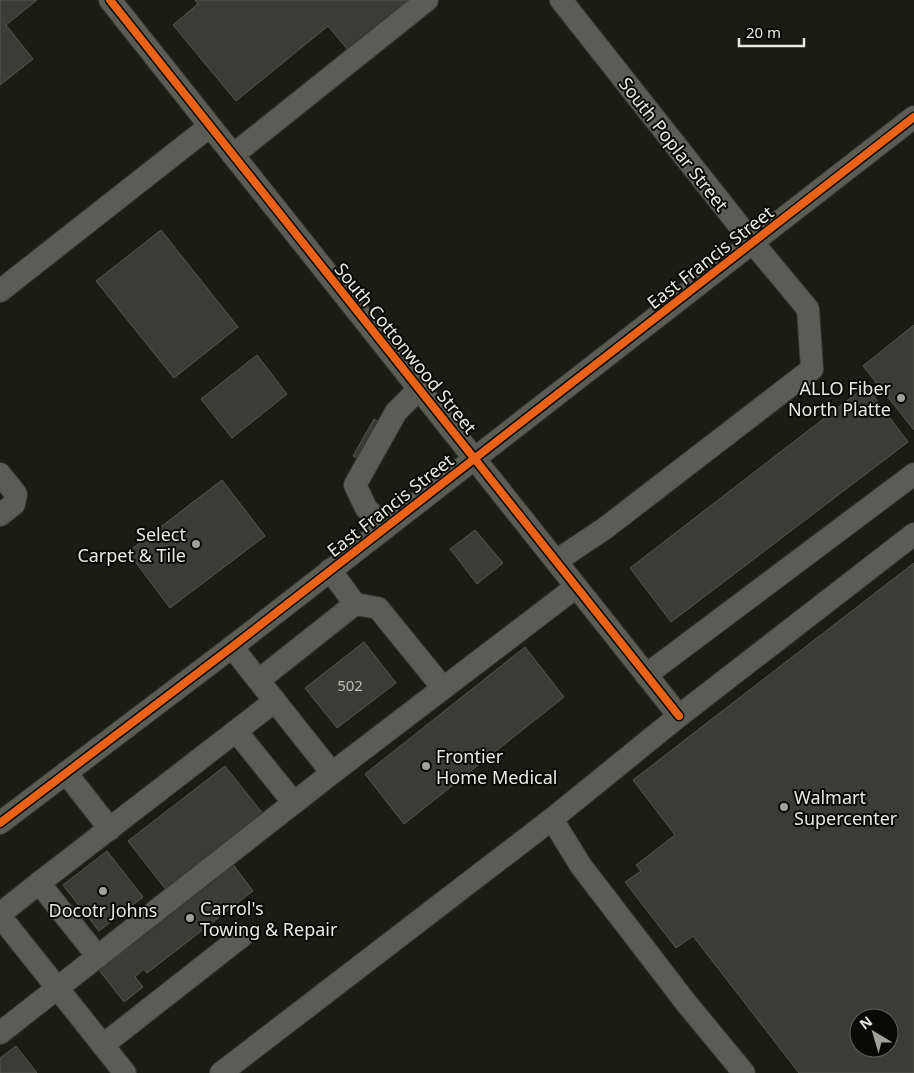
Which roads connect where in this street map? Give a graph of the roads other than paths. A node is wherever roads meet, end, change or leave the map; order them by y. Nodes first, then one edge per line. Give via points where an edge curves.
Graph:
1 (110, 0) edge
2 (427, 0) edge
3 (561, 0) edge
4 (914, 117) edge
5 (210, 126) junction
6 (233, 155) junction
7 (753, 243) junction
8 (0, 291) edge
9 (419, 389) junction
10 (475, 458) junction
11 (0, 474) edge
12 (914, 474) edge
13 (7, 510) edge
14 (385, 528) junction
15 (914, 534) edge
16 (556, 561) junction
17 (330, 570) junction
18 (576, 587) junction
19 (354, 604) junction
20 (232, 646) junction
21 (646, 675) junction
22 (259, 680) junction
23 (443, 688) junction
24 (275, 701) junction
25 (679, 716) junction
26 (236, 731) junction
27 (332, 772) junction
28 (66, 773) junction
29 (294, 803) junction
30 (552, 820) junction
31 (0, 823) edge
32 (110, 829) junction
33 (39, 883) junction
34 (0, 915) edge
35 (242, 936) dead end
36 (98, 956) junction
37 (57, 988) junction
38 (0, 1033) edge
39 (103, 1045) junction
40 (120, 1071) edge
41 (221, 1073) edge
42 (744, 1073) edge

1 - 5 street, South Cottonwood Street
2 - 6 street
3 - 7 street, South Poplar Street
4 - 7 street, East Francis Street
5 - 6 street, South Cottonwood Street
5 - 8 street
6 - 9 street, South Cottonwood Street
7 - 10 street, East Francis Street
7 - 16 street, South Poplar Street via 808,309 812,369 604,529
9 - 10 street, South Cottonwood Street
9 - 14 street via 396,412 355,484 366,508
10 - 14 street, East Francis Street
10 - 16 street, South Cottonwood Street
11 - 13 street via 16,494
12 - 21 street
14 - 17 street, East Francis Street
15 - 25 street
16 - 18 street, South Cottonwood Street
17 - 19 street
17 - 20 street, East Francis Street
18 - 21 street, South Cottonwood Street
18 - 23 street
19 - 22 street
19 - 23 street via 378,608
20 - 22 street
20 - 28 street, East Francis Street
21 - 25 street, South Cottonwood Street
22 - 24 street
23 - 27 street
24 - 26 street
24 - 27 street
25 - 30 street
26 - 29 street
26 - 32 street
27 - 29 street
28 - 31 street, East Francis Street
28 - 32 street
29 - 36 street
30 - 41 street
30 - 42 street via 581,866
32 - 33 street
33 - 34 street
33 - 36 street
34 - 37 street
35 - 39 street
36 - 37 street
37 - 38 street
37 - 39 street
39 - 40 street

